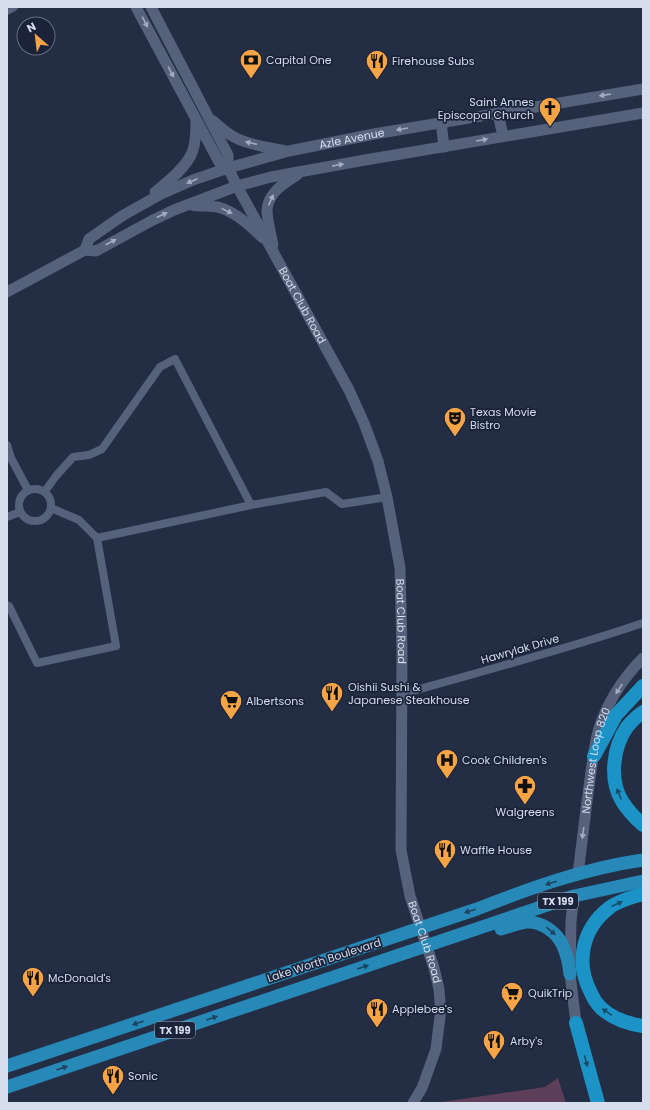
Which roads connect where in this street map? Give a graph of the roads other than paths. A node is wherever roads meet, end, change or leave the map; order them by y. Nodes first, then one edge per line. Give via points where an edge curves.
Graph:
1 (14, 7) edge
2 (136, 7) edge
3 (150, 7) edge
4 (7, 11) edge
5 (643, 89) edge
6 (498, 113) junction
7 (643, 113) edge
8 (207, 115) junction
9 (196, 120) junction
10 (441, 122) junction
11 (503, 136) junction
12 (444, 146) junction
13 (289, 151) junction
14 (228, 168) junction
15 (306, 171) junction
16 (237, 186) junction
17 (190, 204) junction
18 (122, 216) junction
19 (85, 250) junction
20 (273, 251) junction
21 (7, 292) edge
22 (7, 445) edge
23 (8, 457) edge
24 (28, 490) junction
25 (44, 492) junction
26 (387, 497) junction
27 (251, 506) junction
28 (51, 508) junction
29 (20, 512) junction
30 (7, 517) edge
31 (98, 538) junction
32 (7, 605) edge
33 (643, 623) edge
34 (643, 658) edge
35 (643, 686) edge
36 (402, 694) junction
37 (643, 712) edge
38 (594, 756) junction
39 (643, 825) edge
40 (643, 860) edge
41 (578, 874) junction
42 (643, 881) edge
43 (643, 894) edge
44 (574, 896) junction
45 (488, 925) junction
46 (421, 928) junction
47 (427, 945) junction
48 (570, 974) junction
49 (576, 1023) joint
50 (643, 1026) edge
51 (43, 1054) junction
52 (13, 1064) edge
53 (25, 1081) junction
54 (7, 1087) edge
55 (413, 1103) edge
56 (598, 1103) edge

1 - 4 street
2 -> 9 main road, Boat Club Road
3 - 8 main road, Boat Club Road
5 -> 6 main road, Azle Avenue
6 - 10 main road, Azle Avenue
6 - 11 main road
7 - 11 main road, Azle Avenue
13 -> 8 main road via 235,138
8 - 14 main road, Boat Club Road via 228,155
9 - 14 main road, Boat Club Road via 219,162
9 - 18 main road via 193,149 185,164 166,184
10 - 12 main road
10 -> 13 main road, Azle Avenue
12 -> 11 main road, Azle Avenue
15 -> 12 main road, Azle Avenue
13 - 14 main road, Azle Avenue
14 - 16 main road, Boat Club Road
14 -> 18 main road, Azle Avenue via 186,183
15 - 16 main road, Azle Avenue
20 -> 15 main road, Azle Avenue via 268,210 270,199 278,188
16 - 17 main road, Azle Avenue
16 - 20 main road, Boat Club Road
19 -> 17 main road, Azle Avenue via 96,250
17 -> 20 main road, Azle Avenue via 211,206 230,212 263,237
18 - 19 main road, Azle Avenue via 89,239
19 - 21 main road, Azle Avenue
20 - 26 main road, Boat Club Road via 353,397 374,448
22 - 23 street
23 - 24 street
24 - 25 street via 34,488
24 - 29 street via 19,501
25 - 27 street via 72,457 89,455 102,449 160,367 175,359
25 - 28 street via 51,500
26 - 27 street via 342,504 326,492
26 - 36 main road, Boat Club Road via 400,568
27 - 31 street
28 - 29 street via 47,516 37,521 27,519
28 - 31 street via 79,520
29 - 30 street
31 - 32 street via 116,646 37,664
33 - 36 street, Hawrylak Drive
34 -> 38 main road, Northwest Loop 820 via 609,704 598,731
35 - 38 highway via 616,715
36 - 46 main road, Boat Club Road via 401,850 410,896
39 -> 37 highway via 622,800 614,775 618,744 627,727
38 -> 41 main road, Northwest Loop 820
40 - 41 highway, Lake Worth Boulevard / TX 199
41 -> 46 highway, Lake Worth Boulevard / TX 199
42 - 44 highway, Lake Worth Boulevard / TX 199
50 -> 43 highway via 618,1019 602,1008 587,985 583,974 582,957 584,941 600,915 610,907
44 - 45 highway, Lake Worth Boulevard / TX 199
44 - 48 main road
45 - 47 highway, Lake Worth Boulevard / TX 199
45 -> 48 highway via 501,929 525,922 537,923 548,928 563,944
46 - 47 main road, Boat Club Road
46 -> 51 highway, Lake Worth Boulevard / TX 199
53 -> 47 highway, Lake Worth Boulevard / TX 199
47 - 55 main road, Boat Club Road via 439,988 440,1017 436,1049 422,1088
48 - 49 main road
49 -> 56 highway
51 - 52 highway, Lake Worth Boulevard / TX 199
51 - 53 highway via 29,1068
52 - 54 highway via 20,1068
53 - 54 highway, Lake Worth Boulevard / TX 199

